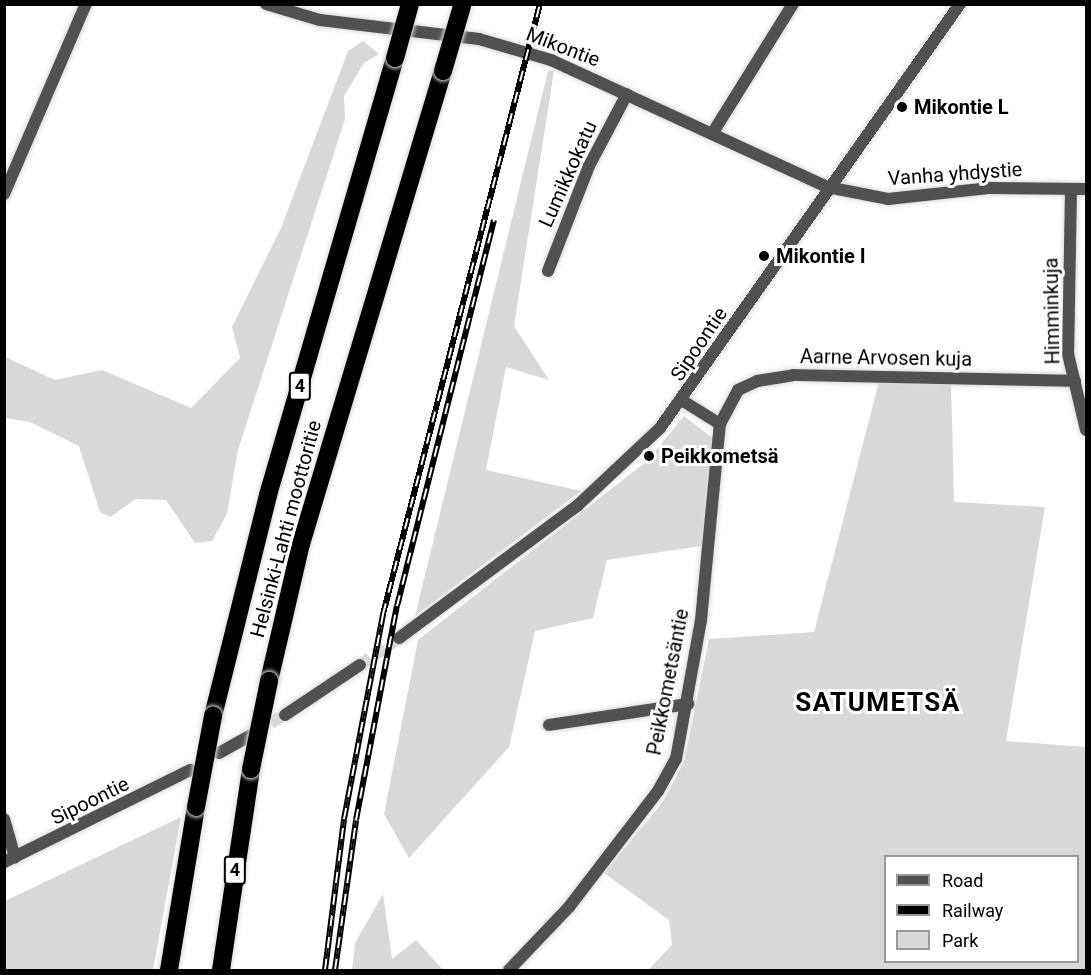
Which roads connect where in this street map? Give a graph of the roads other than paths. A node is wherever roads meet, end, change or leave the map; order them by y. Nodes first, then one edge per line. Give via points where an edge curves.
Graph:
1 (86, 4) edge
2 (266, 4) edge
3 (410, 4) edge
4 (793, 4) edge
5 (960, 4) edge
6 (462, 5) edge
7 (627, 94) junction
8 (712, 134) junction
9 (827, 187) junction
10 (1071, 189) junction
11 (1086, 189) edge
12 (4, 194) edge
13 (548, 271) dead end
14 (1075, 381) junction
15 (683, 401) junction
16 (720, 424) junction
17 (1086, 430) edge
18 (399, 638) tunnel mouth
19 (360, 665) tunnel mouth
20 (688, 704) junction
21 (285, 715) tunnel mouth
22 (549, 724) dead end
23 (251, 735) tunnel mouth
24 (219, 753) dead end
25 (190, 770) dead end
26 (4, 819) edge
27 (10, 859) edge
28 (169, 970) edge
29 (221, 970) edge
30 (509, 970) edge

1 - 12 street
2 - 7 street, Mikontie via 320,20 490,42 551,60
3 - 28 highway, Helsinki-Lahti moottoritie / 4, bridge via 268,495 213,716
4 - 8 street
5 - 9 street, Sipoontie
6 - 29 highway, Helsinki-Lahti moottoritie / 4, bridge via 301,544 251,770
7 - 8 street, Mikontie
7 - 13 street, Lumikkokatu via 589,166
8 - 9 street, Mikontie
9 - 10 street, Vanha yhdystie via 888,199 969,189
9 - 15 street, Sipoontie
10 - 11 street, Vanha yhdystie
10 - 14 street, Himminkuja via 1068,354
14 - 16 street, Aarne Arvosen kuja via 793,375 738,390
14 - 17 street, Himminkuja
15 - 16 street
15 - 18 street, Sipoontie via 577,506
16 - 20 street, Peikkometsäntie
19 - 21 street
20 - 22 street
20 - 30 street, Peikkometsäntie via 676,759 658,791 569,907
23 - 24 street
25 - 27 street, Sipoontie
26 - 27 street

